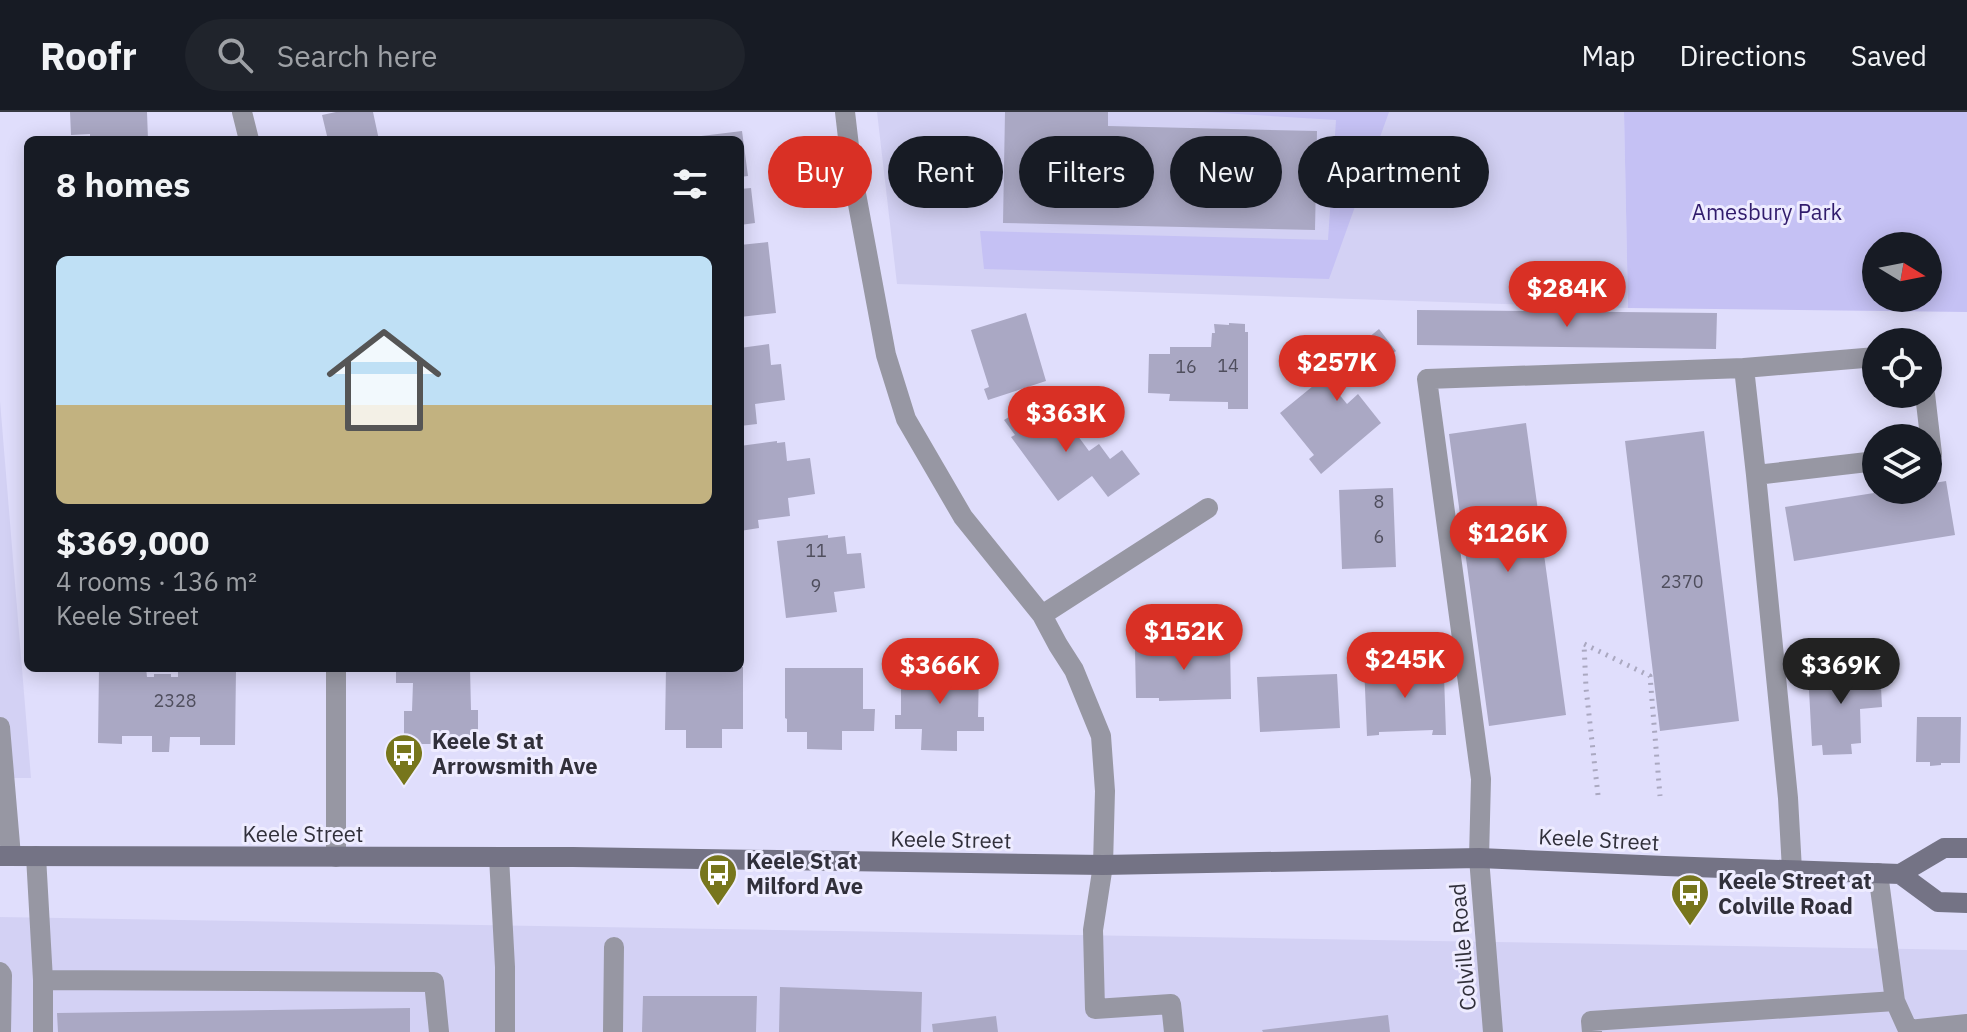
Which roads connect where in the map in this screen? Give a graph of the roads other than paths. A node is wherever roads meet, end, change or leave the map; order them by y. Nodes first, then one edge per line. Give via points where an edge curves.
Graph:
1 (242, 112) edge
2 (845, 112) edge
3 (248, 136) edge
4 (1862, 358) edge
5 (1744, 368) junction
6 (1862, 463) edge
7 (1756, 475) junction
8 (1208, 508) dead end
9 (1042, 615) junction
10 (336, 672) edge
11 (0, 739) edge
12 (1967, 848) edge
13 (5, 856) edge
14 (36, 856) junction
15 (336, 857) junction
16 (499, 857) junction
17 (1479, 858) junction
18 (1103, 865) junction
19 (1792, 870) junction
20 (1878, 873) junction
21 (1900, 874) junction
22 (1967, 903) edge
23 (614, 947) dead end
24 (0, 972) edge
25 (43, 980) junction
26 (1895, 1001) junction
27 (1967, 1024) edge
28 (1909, 1031) edge
29 (1, 1032) edge
30 (43, 1032) edge
31 (439, 1032) edge
32 (505, 1032) edge
33 (613, 1032) edge
34 (1174, 1032) edge
35 (1493, 1032) edge
36 (1592, 1032) edge

1 - 3 street
2 - 9 street via 886,355 906,419 963,517
4 - 5 street
5 - 7 street
5 - 17 street, Colville Road via 1427,379 1481,779
6 - 7 street
7 - 19 street
8 - 9 street
9 - 18 street via 1074,670 1101,736
10 - 15 street
11 - 13 street
12 - 21 main road via 1944,848
13 - 14 main road, Keele Street
14 - 15 main road, Keele Street
14 - 25 street
15 - 16 main road, Keele Street
16 - 18 main road, Keele Street
16 - 32 street
17 - 18 main road, Keele Street
17 - 19 main road, Keele Street
17 - 35 street, Colville Road
18 - 34 street via 1093,930 1095,1009 1171,1004
19 - 20 main road, Keele Street
20 - 21 main road, Keele Street
20 - 26 street
21 - 22 main road via 1938,902
23 - 33 street
24 - 29 street
25 - 30 street
25 - 31 street via 434,982
26 - 28 street
26 - 36 street via 1591,1021
27 - 28 street

